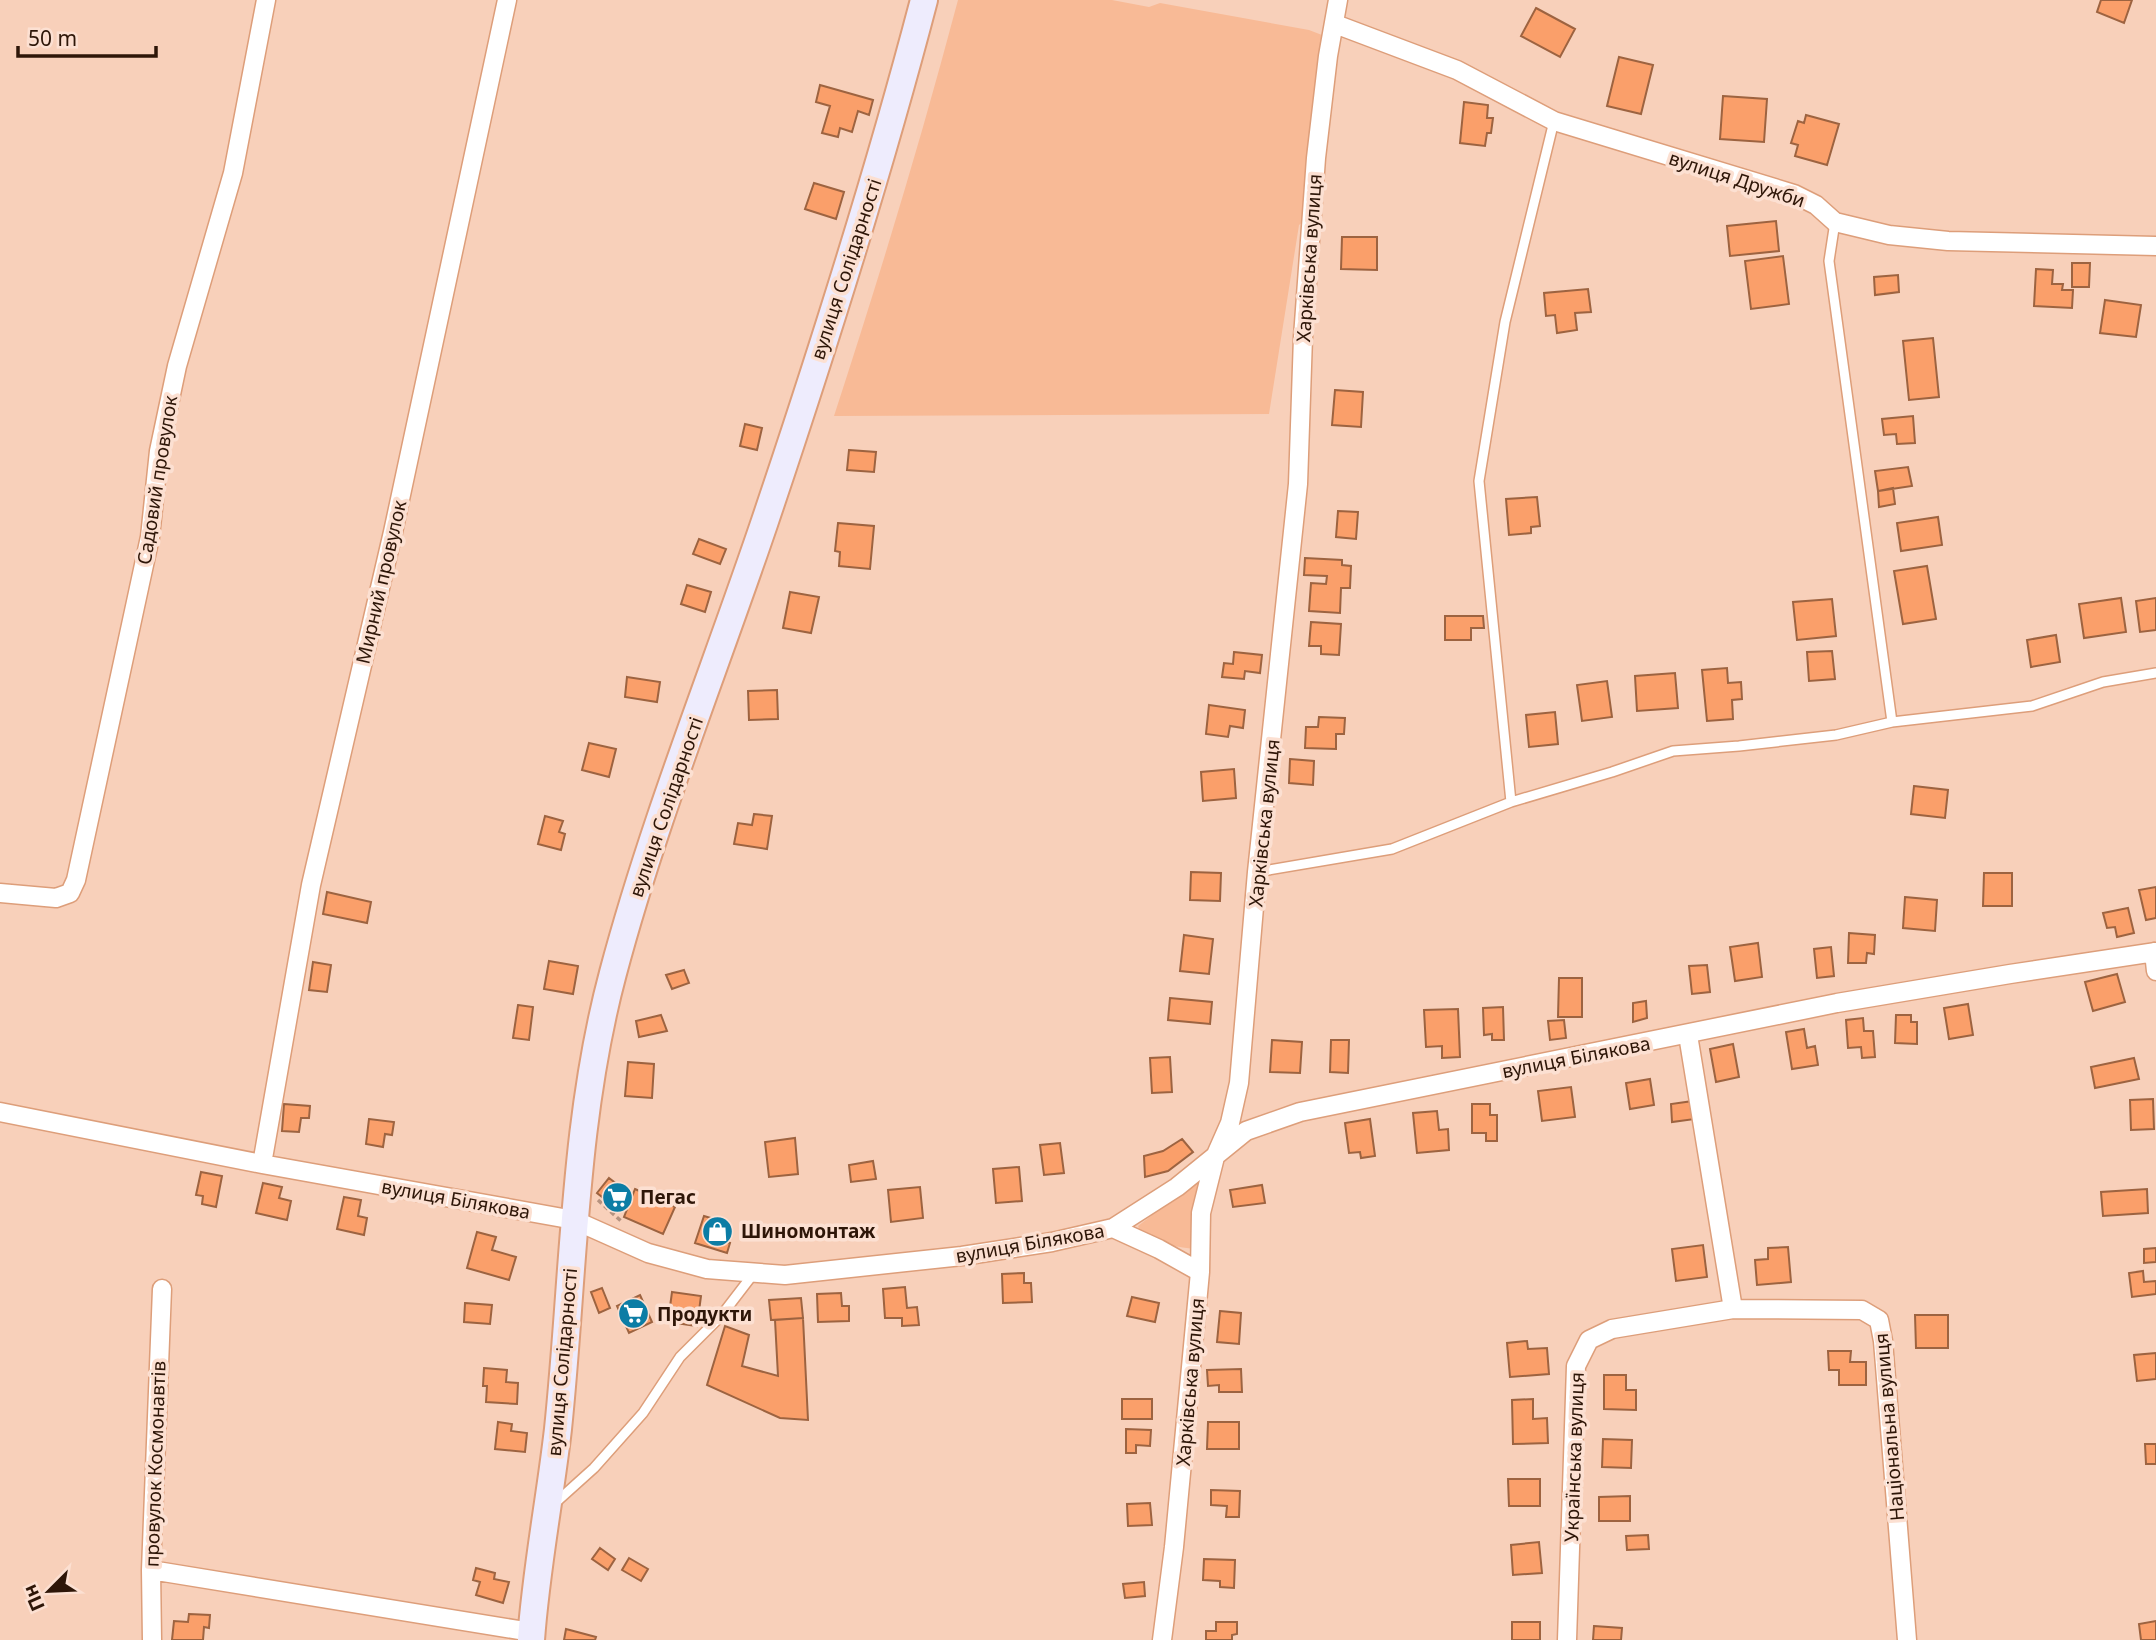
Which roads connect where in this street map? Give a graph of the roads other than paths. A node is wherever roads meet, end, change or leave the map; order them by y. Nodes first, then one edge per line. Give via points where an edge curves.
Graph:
1 (266, 0) edge
2 (507, 0) edge
3 (924, 0) edge
4 (1338, 0) edge
5 (1335, 24) junction
6 (1554, 121) junction
7 (1835, 222) junction
8 (2156, 246) edge
9 (2156, 673) edge
10 (1892, 722) junction
11 (1511, 802) junction
12 (1257, 872) junction
13 (0, 893) edge
14 (2155, 952) edge
15 (2156, 971) edge
16 (1688, 1035) junction
17 (0, 1112) edge
18 (1215, 1157) junction
19 (262, 1164) junction
20 (574, 1220) junction
21 (1113, 1228) junction
22 (1200, 1272) junction
23 (754, 1273) junction
24 (162, 1289) dead end
25 (1733, 1309) junction
26 (547, 1510) junction
27 (151, 1570) junction
28 (531, 1636) edge
29 (152, 1640) edge
30 (1162, 1640) edge
31 (1567, 1640) edge
32 (1907, 1640) edge

1 - 13 street, Садовий провулок via 233,173 159,451 150,537 76,880 71,892 55,898
2 - 19 street, Мирний провулок via 393,532 311,885
3 - 20 main road, вулиця Солідарності via 888,136 769,508 640,880 612,977 586,1104
4 - 5 street, Харківська вулиця
5 - 6 street, вулиця Дружби via 1457,70
5 - 12 street, Харківська вулиця via 1316,158 1298,484
6 - 7 street, вулиця Дружби via 1794,194
6 - 11 lane via 1505,322 1479,481
7 - 8 street, вулиця Дружби via 1948,242
7 - 10 lane via 1829,261
9 - 10 lane via 2103,682 2032,706
10 - 11 lane via 1836,735 1673,751
11 - 12 lane via 1392,849
12 - 18 street, Харківська вулиця via 1239,1083 1230,1123
14 - 15 street
14 - 16 street, вулиця Білякова via 1837,1003
16 - 18 street, вулиця Білякова via 1300,1112 1246,1131
16 - 25 street
17 - 19 street, вулиця Білякова
18 - 21 street, вулиця Білякова
18 - 22 street, Харківська вулиця via 1201,1213
19 - 20 street, вулиця Білякова
20 - 23 street, вулиця Білякова via 648,1253 707,1269
20 - 26 main road, вулиця Солідарності
21 - 22 street
21 - 23 street, вулиця Білякова via 962,1256 785,1276
22 - 30 street, Харківська вулиця
23 - 26 lane via 722,1316 680,1356 643,1413 594,1468
24 - 27 street, провулок Космонавтів
25 - 31 street, Українська вулиця via 1612,1329 1589,1340 1576,1366
25 - 32 street, Національна вулиця via 1861,1310 1879,1320
26 - 28 main road, вулиця Солідарності
27 - 28 street
27 - 29 street, провулок Космонавтів

